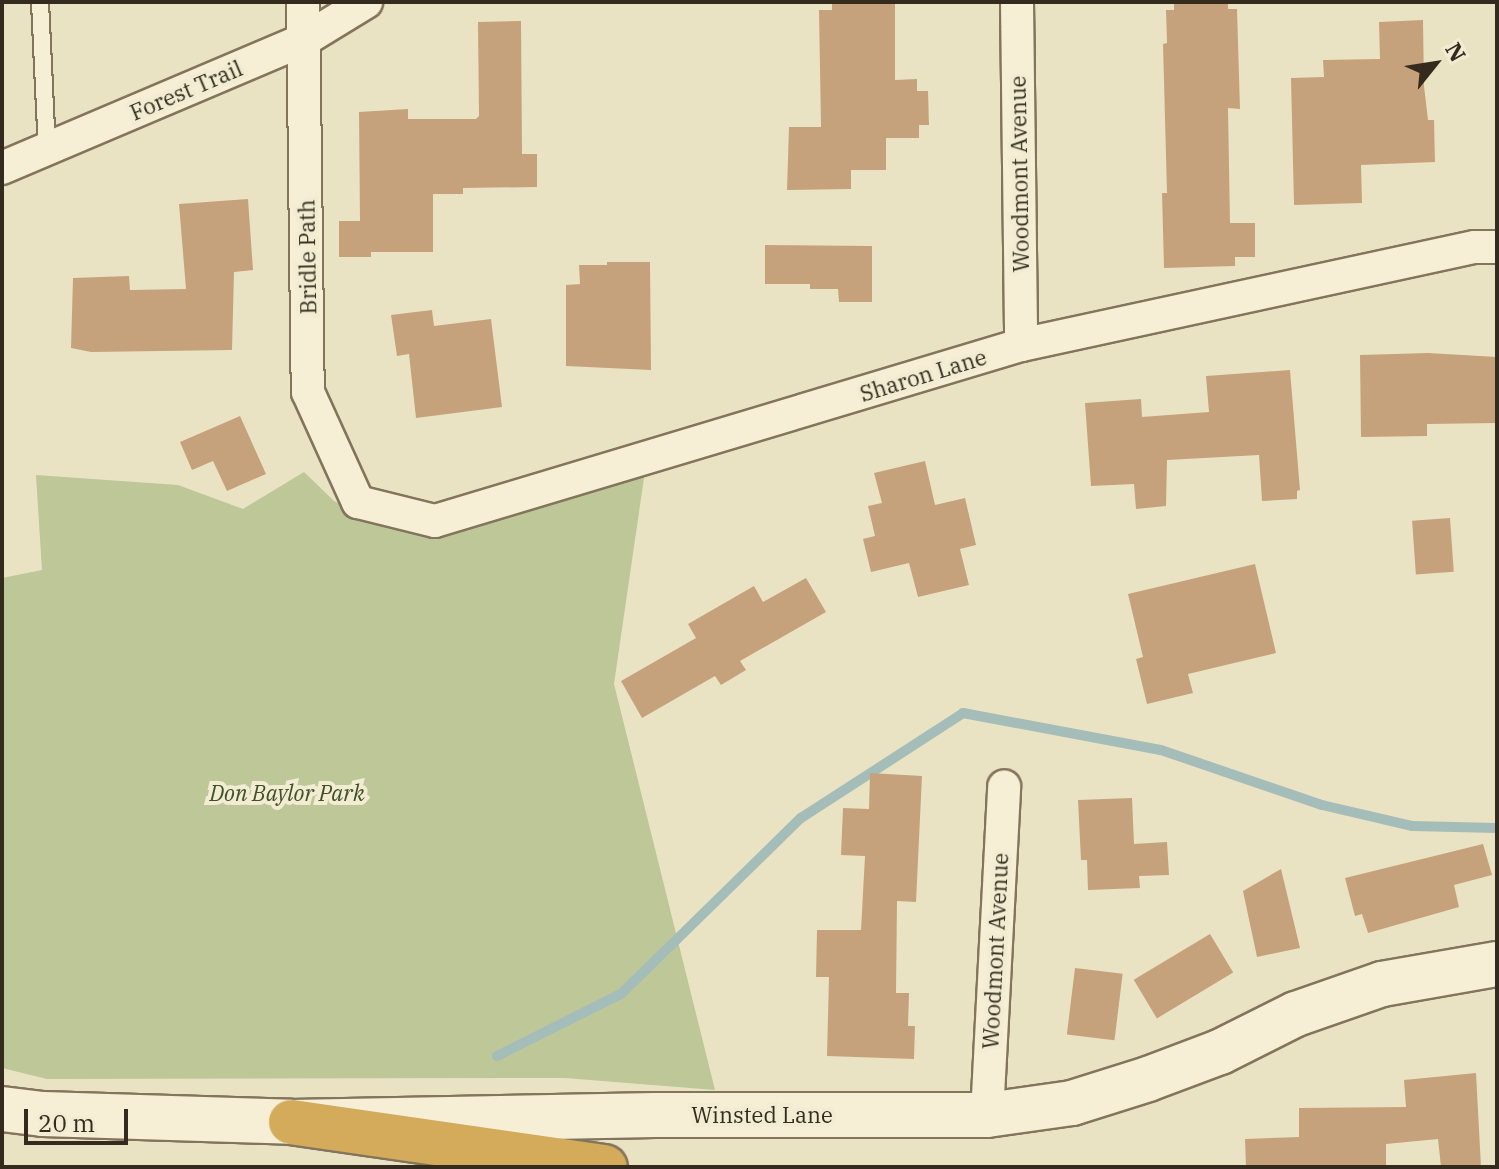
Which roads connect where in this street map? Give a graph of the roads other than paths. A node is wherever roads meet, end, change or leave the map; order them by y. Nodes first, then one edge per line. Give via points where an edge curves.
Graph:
1 (40, 2) edge
2 (303, 2) edge
3 (366, 2) edge
4 (1017, 2) edge
5 (304, 40) junction
6 (47, 149) junction
7 (2, 168) edge
8 (1497, 247) edge
9 (1021, 345) junction
10 (358, 502) joint
11 (1004, 786) dead end
12 (1497, 964) edge
13 (2, 1109) edge
14 (987, 1115) junction
15 (291, 1122) junction
16 (605, 1167) edge

1 - 6 lane
2 - 5 street, Bridle Path
3 - 5 street, Forest Trail
4 - 9 street, Woodmont Avenue
5 - 6 street, Forest Trail
5 - 10 street, Bridle Path via 308,392
6 - 7 street, Forest Trail
8 - 9 street, Sharon Lane via 1475,247
9 - 10 street, Sharon Lane via 435,521
11 - 14 street, Woodmont Avenue
12 - 14 main road, Winsted Lane via 1382,984 1296,1014 1220,1052 1148,1079 1072,1103
13 - 15 main road, Winsted Lane
14 - 15 main road, Winsted Lane
15 - 16 highway

